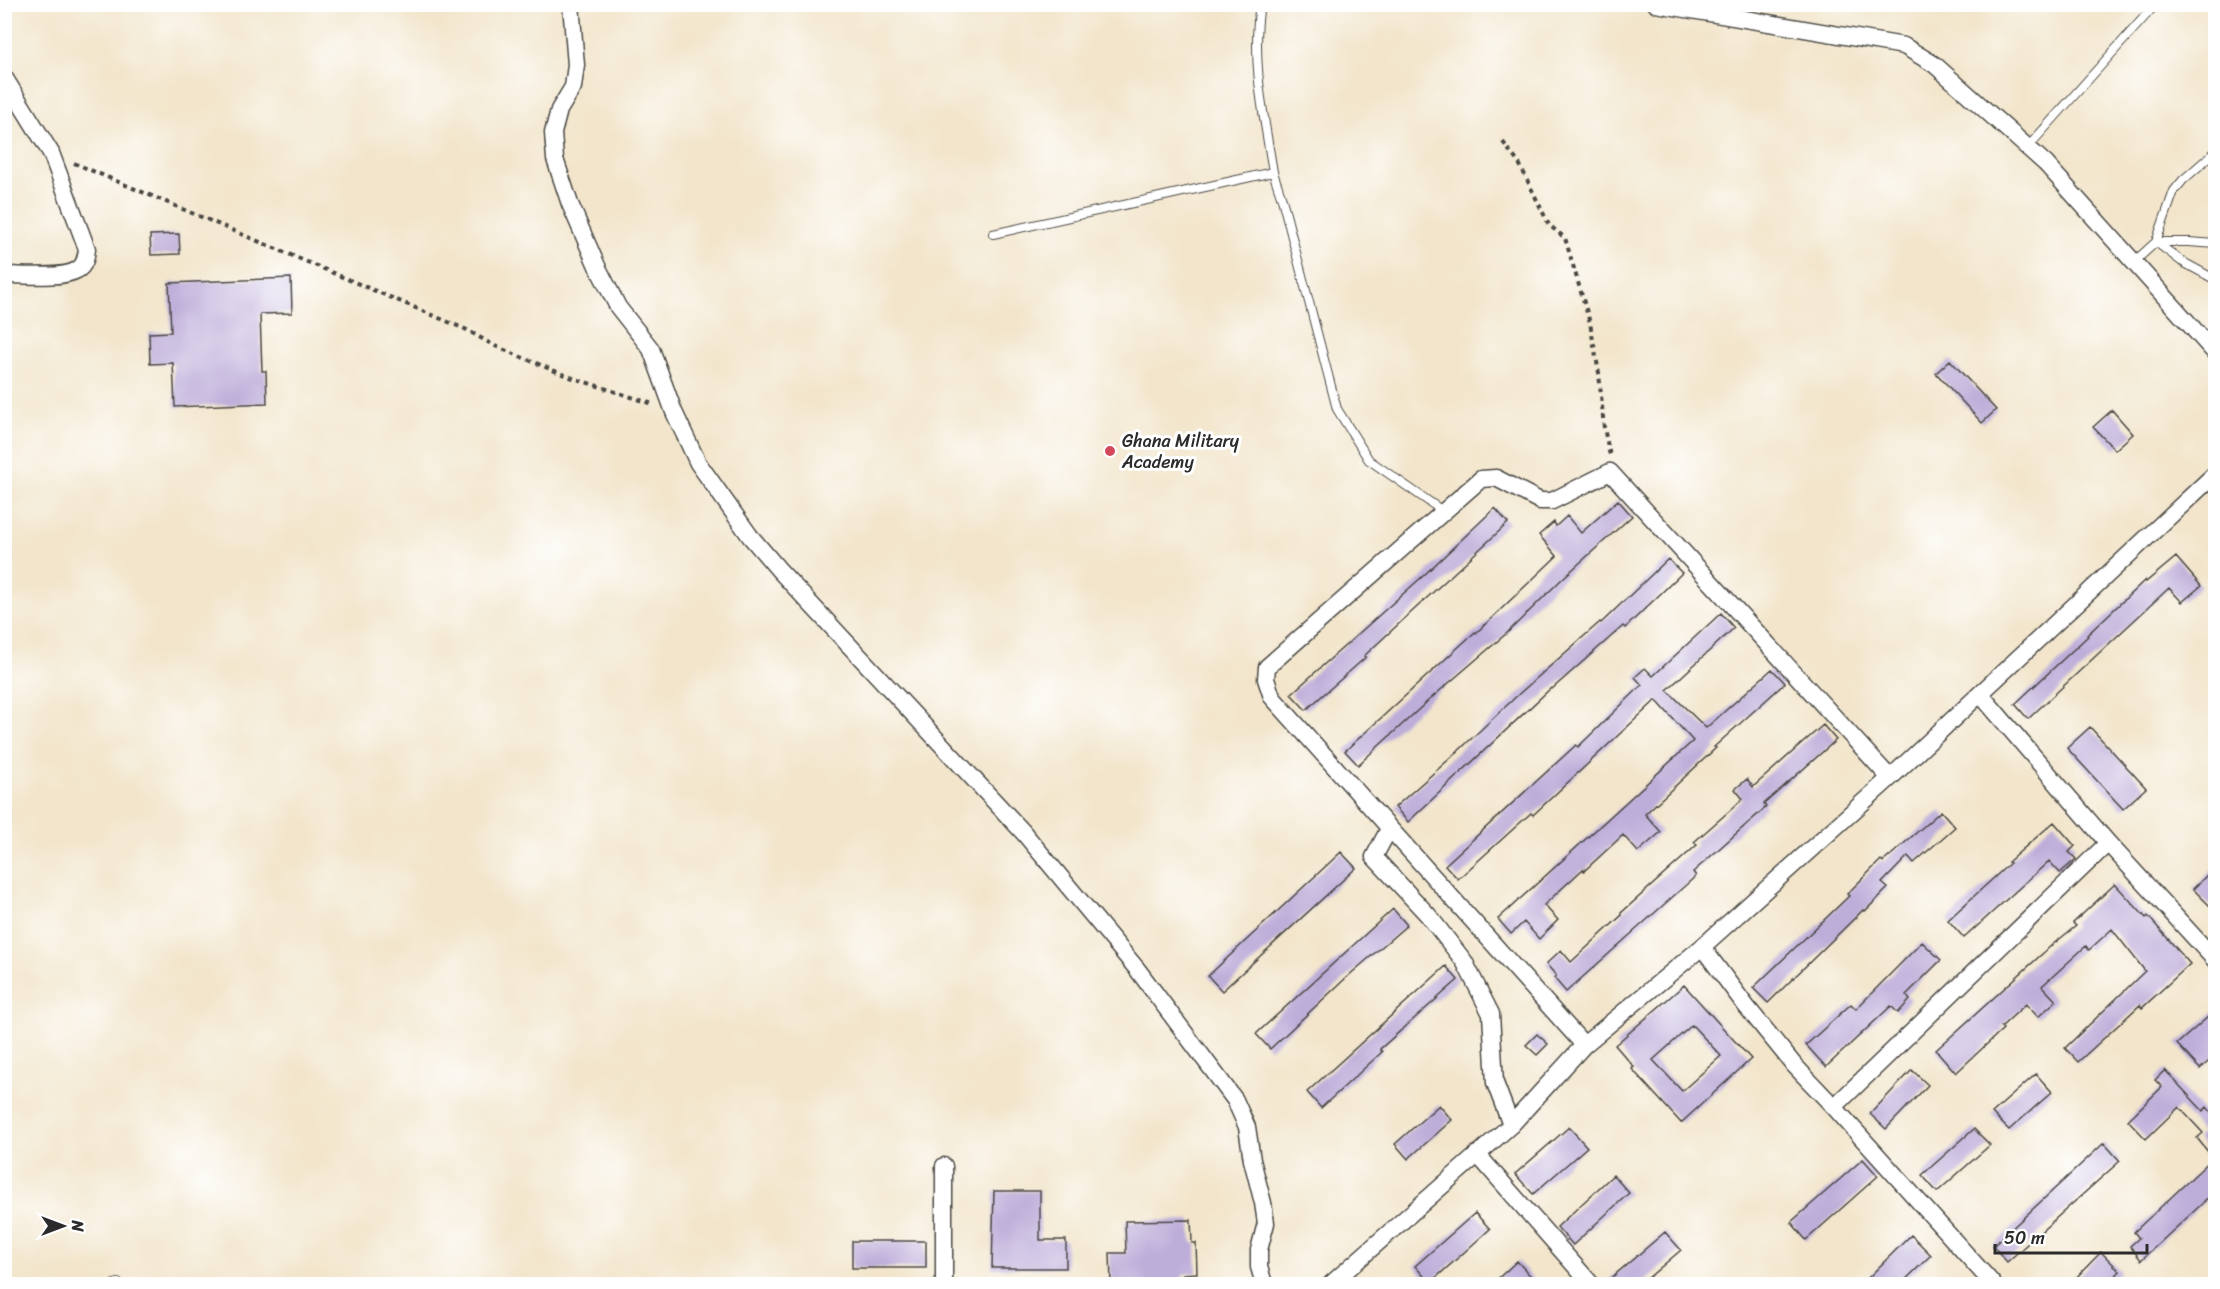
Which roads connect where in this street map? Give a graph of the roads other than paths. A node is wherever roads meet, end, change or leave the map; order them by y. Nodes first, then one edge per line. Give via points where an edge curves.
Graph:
1 (571, 4) edge
2 (1260, 4) edge
3 (1656, 4) edge
4 (2156, 4) edge
5 (4, 77) edge
6 (2027, 148) junction
7 (2216, 152) edge
8 (1273, 172) junction
9 (993, 234) dead end
10 (2156, 242) junction
11 (2216, 244) edge
12 (2135, 261) junction
13 (4, 275) edge
14 (2216, 280) edge
15 (2216, 354) edge
16 (2216, 473) edge
17 (1444, 512) junction
18 (1981, 694) junction
19 (1890, 778) junction
20 (1389, 829) junction
21 (2108, 843) junction
22 (1702, 947) junction
23 (2216, 961) edge
24 (1584, 1045) junction
25 (1834, 1107) junction
26 (1511, 1125) junction
27 (1478, 1154) junction
28 (944, 1166) dead end
29 (944, 1284) edge
30 (1264, 1284) edge
31 (1331, 1284) edge
32 (1591, 1284) edge
33 (1993, 1284) edge

1 - 30 street via 576,64 573,87 559,110 553,133 555,159 597,266 618,307 651,349 698,463 779,570 1023,832 1137,969 1235,1100 1247,1126 1263,1203 1266,1223 1259,1268
2 - 8 lane via 1257,70
3 - 6 street via 1904,46 1935,65
4 - 6 lane
5 - 13 street via 51,153 87,249 79,269 66,274
6 - 12 street
7 - 10 lane via 2174,191
8 - 9 lane
8 - 17 lane via 1337,409 1369,460
10 - 11 lane
10 - 12 lane
10 - 14 lane
12 - 15 street
16 - 18 street
17 - 19 street via 1482,479 1496,478 1540,501 1552,501 1610,472
17 - 20 street via 1267,666 1266,679 1272,697
18 - 19 street
18 - 21 street
19 - 22 street
20 - 24 street
20 - 26 street via 1374,857 1464,961 1491,1014 1495,1083
21 - 23 street
21 - 25 street
22 - 24 street
22 - 25 street via 1794,1065
24 - 26 street
25 - 33 street
26 - 27 street
27 - 31 street
27 - 32 street
28 - 29 street

